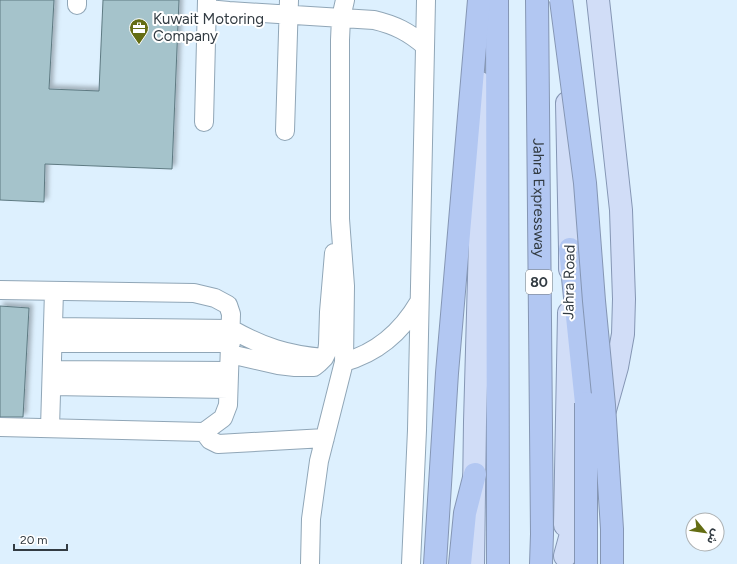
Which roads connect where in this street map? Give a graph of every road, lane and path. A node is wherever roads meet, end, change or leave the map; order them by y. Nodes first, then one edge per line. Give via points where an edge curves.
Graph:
1 (345, 0) edge
2 (426, 0) edge
3 (480, 0) edge
4 (497, 0) edge
5 (537, 0) edge
6 (563, 0) edge
7 (598, 0) edge
8 (207, 4) edge
9 (289, 8) edge
10 (341, 18) junction
11 (425, 46) junction
12 (204, 122) dead end
13 (285, 131) dead end
14 (340, 219) junction
15 (570, 248) junction
16 (0, 290) edge
17 (54, 291) junction
18 (420, 302) junction
19 (53, 335) junction
20 (230, 349) junction
21 (324, 358) junction
22 (344, 362) junction
23 (52, 378) junction
24 (228, 389) junction
25 (0, 427) edge
26 (50, 428) junction
27 (204, 432) junction
28 (325, 438) junction
29 (475, 474) junction
30 (565, 560) edge
31 (310, 564) edge
32 (411, 564) edge
33 (435, 564) edge
34 (460, 564) edge
35 (473, 564) edge
36 (498, 564) edge
37 (541, 564) edge
38 (586, 564) edge
39 (612, 564) edge

1 - 10 lane
2 - 11 lane
3 - 29 main road via 480,242
3 - 33 highway via 447,373
4 - 36 highway
5 - 37 highway, Jahra Expressway / 80
6 - 15 main road, Jahra Road
6 - 39 highway, bridge via 585,183 604,405
7 - 30 main road via 621,210 623,334 617,367
8 - 9 lane via 229,11
8 - 12 lane
9 - 10 lane
9 - 13 lane
10 - 11 lane via 385,23 406,32
10 - 14 lane
11 - 18 lane
14 - 21 lane via 331,279 328,344
14 - 22 lane via 345,286
15 - 30 main road, Jahra Road
15 - 38 highway, bridge via 586,403
16 - 17 lane
17 - 19 lane
17 - 20 lane via 194,293 215,298 228,306 231,314
18 - 22 lane via 404,325 384,344
18 - 32 lane
19 - 20 lane
19 - 23 lane
20 - 21 lane via 278,365 295,367 314,366
20 - 21 lane via 248,339 285,353
20 - 23 lane
20 - 24 lane
22 - 28 lane
23 - 24 lane
23 - 26 lane
24 - 27 lane via 228,405 223,418
25 - 26 lane
26 - 27 lane
27 - 28 lane via 210,440 218,444
28 - 31 lane via 311,519
29 - 34 highway via 465,513
29 - 35 main road

